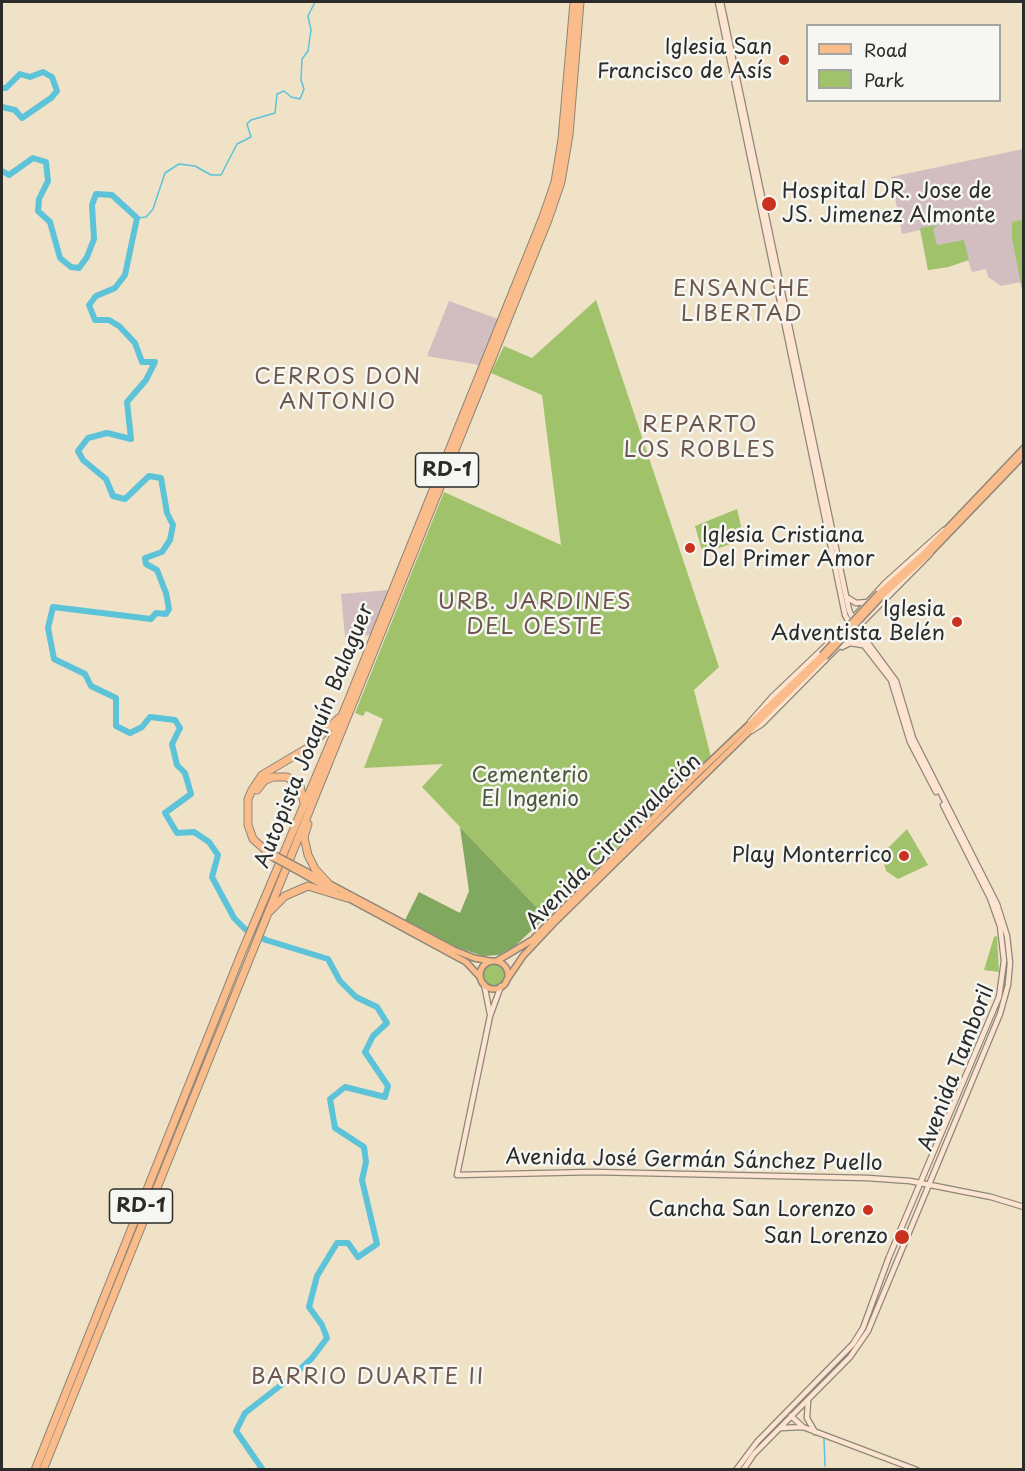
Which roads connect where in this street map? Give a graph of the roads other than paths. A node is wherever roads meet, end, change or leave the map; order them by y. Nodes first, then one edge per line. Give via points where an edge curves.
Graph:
1 (574, 2) edge
2 (580, 2) edge
3 (720, 2) edge
4 (495, 353) junction
5 (497, 365) dead end
6 (1023, 448) edge
7 (1023, 455) edge
8 (946, 529) junction
9 (933, 550) junction
10 (881, 594) junction
11 (846, 596) junction
12 (867, 602) junction
13 (850, 621) junction
14 (856, 630) junction
15 (865, 646) junction
16 (833, 654) junction
17 (343, 714) junction
18 (749, 729) junction
19 (315, 799) junction
20 (304, 808) junction
21 (275, 856) junction
22 (295, 867) junction
23 (328, 883) junction
24 (347, 898) junction
25 (260, 922) junction
26 (250, 943) junction
27 (490, 961) junction
28 (497, 961) junction
29 (480, 977) junction
30 (506, 981) junction
31 (483, 984) junction
32 (501, 987) junction
33 (490, 1017) junction
34 (922, 1184) junction
35 (929, 1185) junction
36 (1023, 1207) edge
37 (808, 1400) junction
38 (786, 1412) junction
39 (792, 1417) junction
40 (803, 1427) junction
41 (781, 1428) junction
42 (815, 1432) junction
43 (35, 1470) edge
44 (43, 1470) edge
45 (736, 1470) edge
46 (742, 1470) edge
47 (917, 1470) edge

1 - 17 highway, Autopista Joaquín Balaguer / RD-1 via 562,139 551,193
2 - 4 highway, Autopista Joaquín Balaguer / RD-1 via 569,135 561,182
3 - 11 main road
3 - 13 main road
4 - 5 highway
4 - 19 highway, Autopista Joaquín Balaguer / RD-1
6 - 8 main road, Avenida Circunvalación
7 - 9 main road, Avenida Circunvalación
8 - 10 main road, Avenida Circunvalación
8 - 12 main road, Avenida Circunvalación
9 - 10 main road, Avenida Circunvalación
9 - 14 main road, Avenida Circunvalación
10 - 18 main road, Avenida Circunvalación, bridge
11 - 12 main road via 856,603
11 - 13 main road
12 - 13 main road, Avenida Circunvalación
13 - 14 main road, Avenida Tamboril
13 - 18 main road, Avenida Circunvalación via 760,709
14 - 15 main road, Avenida Tamboril
14 - 16 main road, Avenida Circunvalación
14 - 35 main road, Avenida Tamboril via 896,681 913,738 994,896 1009,943 1010,976 1004,1003
15 - 16 main road via 850,644
15 - 34 main road, Avenida Tamboril via 891,680 910,742 990,898 1004,949 1002,985 996,1006
16 - 18 main road, Avenida Circunvalación via 762,724
17 - 20 highway, Autopista Joaquín Balaguer / RD-1
17 - 21 highway via 322,738 262,775 252,790 248,825 253,839
18 - 28 main road, Avenida Circunvalación via 695,776 532,940
18 - 30 main road, Avenida Circunvalación via 553,924
19 - 23 highway via 305,845 311,862
19 - 25 highway, Autopista Joaquín Balaguer / RD-1
20 - 21 highway via 300,786 287,777 273,777 258,788 251,806 252,825
20 - 25 highway, Autopista Joaquín Balaguer / RD-1
21 - 22 main road, bridge
22 - 23 main road
22 - 24 main road
23 - 27 main road via 454,950
24 - 25 highway via 309,886 285,896
24 - 29 main road via 466,962
25 - 26 highway, Autopista Joaquín Balaguer / RD-1
26 - 43 highway, Autopista Joaquín Balaguer / RD-1
26 - 44 highway, Autopista Joaquín Balaguer / RD-1
27 - 28 main road
27 - 29 main road via 481,969
28 - 30 main road via 506,967
29 - 31 main road
30 - 32 main road
31 - 32 main road
31 - 33 main road
32 - 33 main road
33 - 34 main road, Avenida José Germán Sánchez Puello via 457,1174 812,1175
34 - 35 main road, Avenida José Germán Sánchez Puello
34 - 38 main road, Avenida Tamboril via 860,1333
35 - 36 main road, Avenida José Germán Sánchez Puello
35 - 37 main road, Avenida Tamboril via 865,1337
37 - 39 main road, Avenida Tamboril
37 - 42 main road via 807,1418
38 - 39 main road
38 - 45 main road, Avenida Tamboril
39 - 40 main road
39 - 41 main road, Avenida Tamboril
40 - 41 main road
40 - 42 main road
41 - 46 main road, Avenida Tamboril
42 - 47 main road

